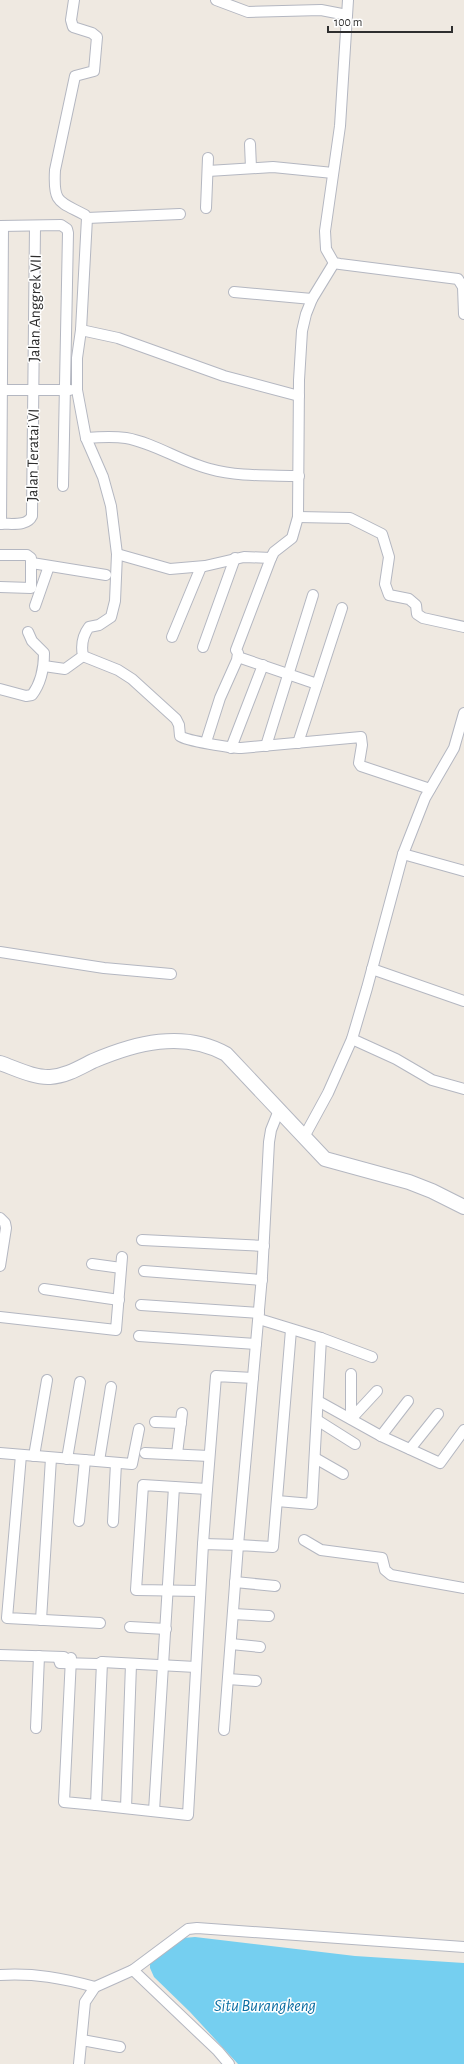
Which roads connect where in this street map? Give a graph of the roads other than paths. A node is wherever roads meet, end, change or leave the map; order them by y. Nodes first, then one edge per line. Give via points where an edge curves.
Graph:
1 (74, 0) edge
2 (216, 0) edge
3 (348, 0) edge
4 (347, 15) junction
5 (250, 144) dead end
6 (208, 158) dead end
7 (251, 168) junction
8 (208, 171) junction
9 (333, 174) junction
10 (206, 208) dead end
11 (180, 214) dead end
12 (88, 218) junction
13 (1, 226) edge
14 (35, 226) junction
15 (334, 263) junction
16 (234, 292) dead end
17 (312, 300) junction
18 (464, 314) edge
19 (81, 330) junction
20 (33, 389) junction
21 (64, 389) junction
22 (1, 390) edge
23 (77, 390) junction
24 (299, 396) junction
25 (86, 438) junction
26 (299, 476) junction
27 (63, 486) dead end
28 (298, 517) junction
29 (1, 524) edge
30 (117, 554) junction
31 (0, 555) edge
32 (235, 558) junction
33 (271, 558) junction
34 (32, 563) junction
35 (49, 566) junction
36 (201, 567) junction
37 (106, 575) dead end
38 (0, 587) edge
39 (36, 588) junction
40 (314, 595) dead end
41 (35, 606) dead end
42 (342, 608) dead end
43 (464, 626) edge
44 (28, 632) dead end
45 (172, 637) dead end
46 (203, 647) dead end
47 (83, 656) junction
48 (238, 657) junction
49 (263, 665) junction
50 (44, 666) junction
51 (289, 674) junction
52 (317, 684) junction
53 (0, 689) edge
54 (464, 713) edge
55 (206, 742) junction
56 (298, 743) junction
57 (266, 746) junction
58 (231, 748) junction
59 (430, 789) junction
60 (402, 854) junction
61 (464, 871) edge
62 (0, 952) edge
63 (372, 969) junction
64 (171, 974) dead end
65 (464, 1001) edge
66 (352, 1039) junction
67 (0, 1063) edge
68 (464, 1090) edge
69 (279, 1110) junction
70 (304, 1137) junction
71 (464, 1207) edge
72 (0, 1218) edge
73 (142, 1240) dead end
74 (264, 1246) junction
75 (122, 1257) dead end
76 (92, 1264) dead end
77 (0, 1266) edge
78 (122, 1268) junction
79 (144, 1270) dead end
80 (262, 1280) junction
81 (44, 1289) dead end
82 (119, 1300) junction
83 (141, 1305) dead end
84 (259, 1316) junction
85 (0, 1317) edge
86 (291, 1330) junction
87 (139, 1336) dead end
88 (321, 1338) junction
89 (256, 1344) junction
90 (372, 1357) dead end
91 (351, 1374) dead end
92 (253, 1378) junction
93 (47, 1380) dead end
94 (80, 1382) dead end
95 (111, 1388) dead end
96 (377, 1390) dead end
97 (351, 1396) junction
98 (318, 1401) junction
99 (408, 1401) dead end
100 (366, 1403) junction
101 (438, 1414) dead end
102 (351, 1419) junction
103 (317, 1420) junction
104 (155, 1422) dead end
105 (139, 1429) dead end
106 (464, 1430) edge
107 (381, 1436) junction
108 (356, 1444) dead end
109 (410, 1449) junction
110 (145, 1452) dead end
111 (0, 1453) edge
112 (177, 1454) junction
113 (21, 1455) junction
114 (34, 1456) junction
115 (209, 1456) junction
116 (51, 1458) junction
117 (315, 1458) junction
118 (67, 1459) junction
119 (85, 1460) junction
120 (99, 1461) junction
121 (116, 1463) junction
122 (343, 1474) dead end
123 (174, 1487) junction
124 (207, 1489) junction
125 (276, 1501) junction
126 (79, 1521) dead end
127 (113, 1522) dead end
128 (304, 1540) dead end
129 (203, 1544) junction
130 (238, 1545) junction
131 (235, 1582) junction
132 (275, 1586) dead end
133 (464, 1588) edge
134 (168, 1590) junction
135 (200, 1591) junction
136 (4, 1597) edge
137 (233, 1614) junction
138 (269, 1616) dead end
139 (41, 1620) junction
140 (100, 1623) dead end
141 (130, 1627) dead end
142 (166, 1630) junction
143 (231, 1644) junction
144 (260, 1647) dead end
145 (0, 1655) edge
146 (39, 1656) junction
147 (71, 1661) junction
148 (102, 1662) junction
149 (131, 1664) junction
150 (163, 1666) junction
151 (196, 1667) junction
152 (228, 1679) junction
153 (256, 1681) dead end
154 (36, 1728) dead end
155 (224, 1730) dead end
156 (96, 1805) junction
157 (126, 1808) junction
158 (154, 1811) junction
159 (464, 1947) edge
160 (137, 1966) junction
161 (0, 1975) edge
162 (95, 1986) junction
163 (82, 2040) junction
164 (120, 2047) dead end
165 (80, 2064) edge
166 (229, 2064) edge

1 - 12 street via 71,20 73,27 92,33 96,38 94,71 75,76 54,183 56,196 61,204
2 - 4 street via 248,12 321,10
3 - 4 street
4 - 9 street via 340,126
5 - 7 street
6 - 8 street
7 - 8 street
7 - 9 street via 273,167
8 - 10 street
9 - 15 street via 324,240 329,257
11 - 12 street
12 - 19 street
13 - 14 street
13 - 22 street
14 - 20 street, Jalan Anggrek VII
14 - 21 street via 61,225 68,233
15 - 17 street
15 - 18 street via 458,279 463,287
16 - 17 street
17 - 24 street via 302,331
19 - 23 street via 76,358
19 - 24 street via 118,338 224,376
20 - 21 street
20 - 22 street
20 - 29 street, Jalan Teratai VI via 32,516 24,523
21 - 23 street
21 - 27 street
22 - 29 street
23 - 25 street
24 - 26 street
25 - 26 street via 127,438 191,464 231,473
25 - 30 street via 103,477 111,506
26 - 28 street
28 - 33 street via 292,538 274,552
28 - 43 street via 350,518 382,534 389,557 385,584 389,595 409,600 416,605 417,614 423,618
30 - 36 street via 170,569
30 - 47 street via 113,613 108,620 89,627 86,631
31 - 34 street via 27,555
32 - 33 street
32 - 36 street
32 - 46 street
33 - 48 street via 236,650
34 - 35 street
34 - 39 street
35 - 37 street
35 - 39 street
36 - 45 street
38 - 39 street
39 - 41 street
40 - 51 street
42 - 52 street
44 - 50 street via 32,641 42,650
47 - 50 street via 65,669
47 - 55 street via 118,670 132,679 176,719 182,738
48 - 49 street
48 - 55 street via 220,698
49 - 51 street
49 - 58 street
50 - 53 street via 32,695 26,696
51 - 52 street
51 - 57 street
52 - 56 street
54 - 59 street via 454,748
55 - 58 street
56 - 57 street
56 - 59 street via 360,736 361,766
57 - 58 street
59 - 60 street
60 - 61 street
60 - 63 street
62 - 64 street via 104,968
63 - 65 street
63 - 66 street
66 - 68 street via 396,1059 432,1080
66 - 70 street via 328,1093
67 - 69 street via 37,1075 59,1076 123,1050 152,1042 193,1042 226,1054
69 - 70 street
69 - 74 street via 269,1142
70 - 71 street via 325,1159 409,1182
72 - 77 street via 6,1228
73 - 74 street
74 - 80 street
75 - 78 street
76 - 78 street
78 - 82 street
79 - 80 street
80 - 84 street
81 - 82 street
82 - 85 street via 116,1330
83 - 84 street
84 - 86 street
84 - 89 street
86 - 88 street
86 - 125 street
87 - 89 street
88 - 90 street
88 - 98 street
89 - 92 street
91 - 97 street
92 - 115 street via 216,1376
92 - 130 street
93 - 114 street
94 - 118 street
95 - 120 street
96 - 100 street
97 - 100 street
97 - 102 street
98 - 102 street
98 - 103 street
99 - 107 street
100 - 102 street
101 - 109 street
102 - 107 street
103 - 108 street
103 - 117 street
104 - 112 street via 181,1418
105 - 121 street via 132,1464
106 - 109 street via 440,1463
107 - 109 street
110 - 112 street
111 - 113 street
112 - 115 street
113 - 114 street
113 - 136 street
114 - 116 street
115 - 124 street
116 - 118 street
116 - 139 street
117 - 122 street
117 - 125 street via 312,1504
118 - 119 street
119 - 120 street
119 - 126 street
120 - 121 street
121 - 127 street
123 - 124 street
123 - 134 street
123 - 134 street via 143,1486 136,1584 136,1590
124 - 129 street
125 - 130 street via 273,1547
128 - 133 street via 321,1550 382,1558 385,1570 391,1575
129 - 130 street
129 - 135 street
130 - 131 street
131 - 132 street
131 - 137 street
134 - 135 street
134 - 142 street
135 - 151 street
136 - 139 street via 7,1618
137 - 138 street
137 - 143 street
139 - 140 street
141 - 142 street
142 - 150 street
143 - 144 street
143 - 152 street
145 - 146 street
146 - 147 street via 58,1657 60,1663
146 - 154 street
147 - 148 street via 98,1664
147 - 156 street via 64,1802
148 - 149 street
148 - 156 street
149 - 150 street
149 - 157 street
150 - 151 street
150 - 158 street
151 - 158 street via 188,1815
152 - 153 street
152 - 155 street
156 - 157 street
157 - 158 street
159 - 160 street via 197,1928 188,1929
160 - 162 street
160 - 166 street
161 - 162 street via 30,1974
162 - 163 street via 85,2002
163 - 164 street
163 - 165 street

